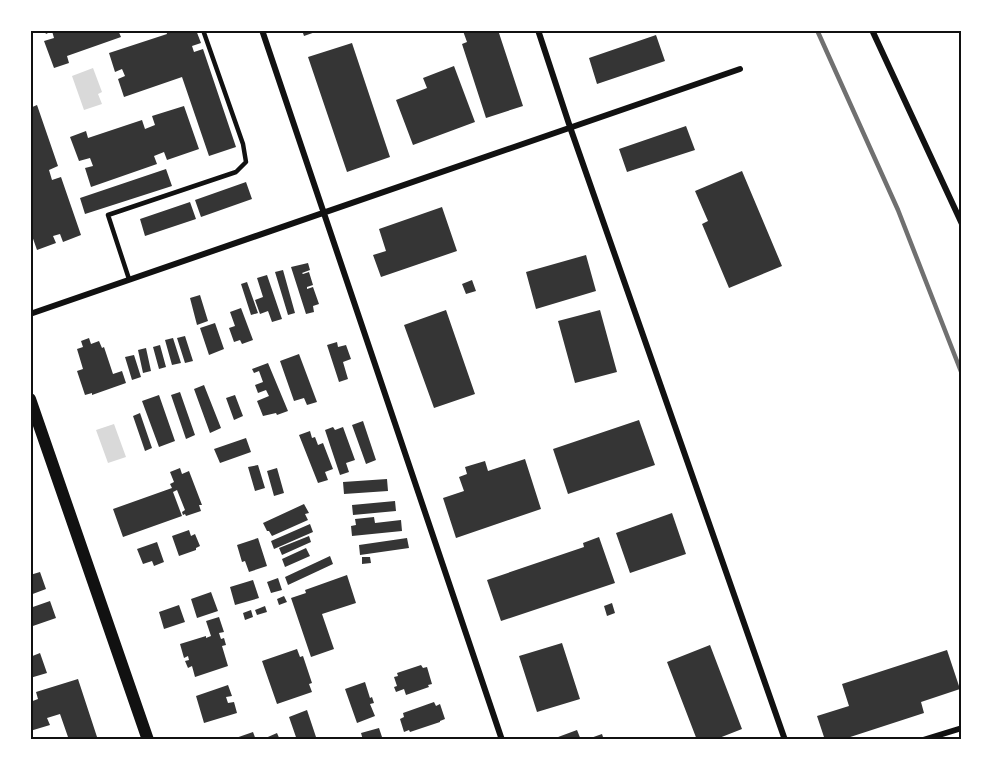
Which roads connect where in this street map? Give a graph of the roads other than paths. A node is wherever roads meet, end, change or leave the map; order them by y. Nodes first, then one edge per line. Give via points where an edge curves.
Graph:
1 (203, 30) edge
2 (262, 30) edge
3 (538, 30) edge
4 (872, 30) edge
5 (740, 69) dead end
6 (570, 128) junction
7 (323, 212) junction
8 (962, 224) edge
9 (129, 279) junction
10 (30, 314) edge
11 (30, 399) edge
12 (962, 728) edge
13 (148, 740) edge
14 (502, 740) edge
15 (786, 740) edge
16 (923, 740) edge

1 - 9 lane via 246,162 236,172 108,215
2 - 7 street
3 - 6 street
4 - 8 street
5 - 6 street
6 - 7 street
6 - 15 street
7 - 9 street
7 - 14 street
9 - 10 street
11 - 13 main road
12 - 16 street

